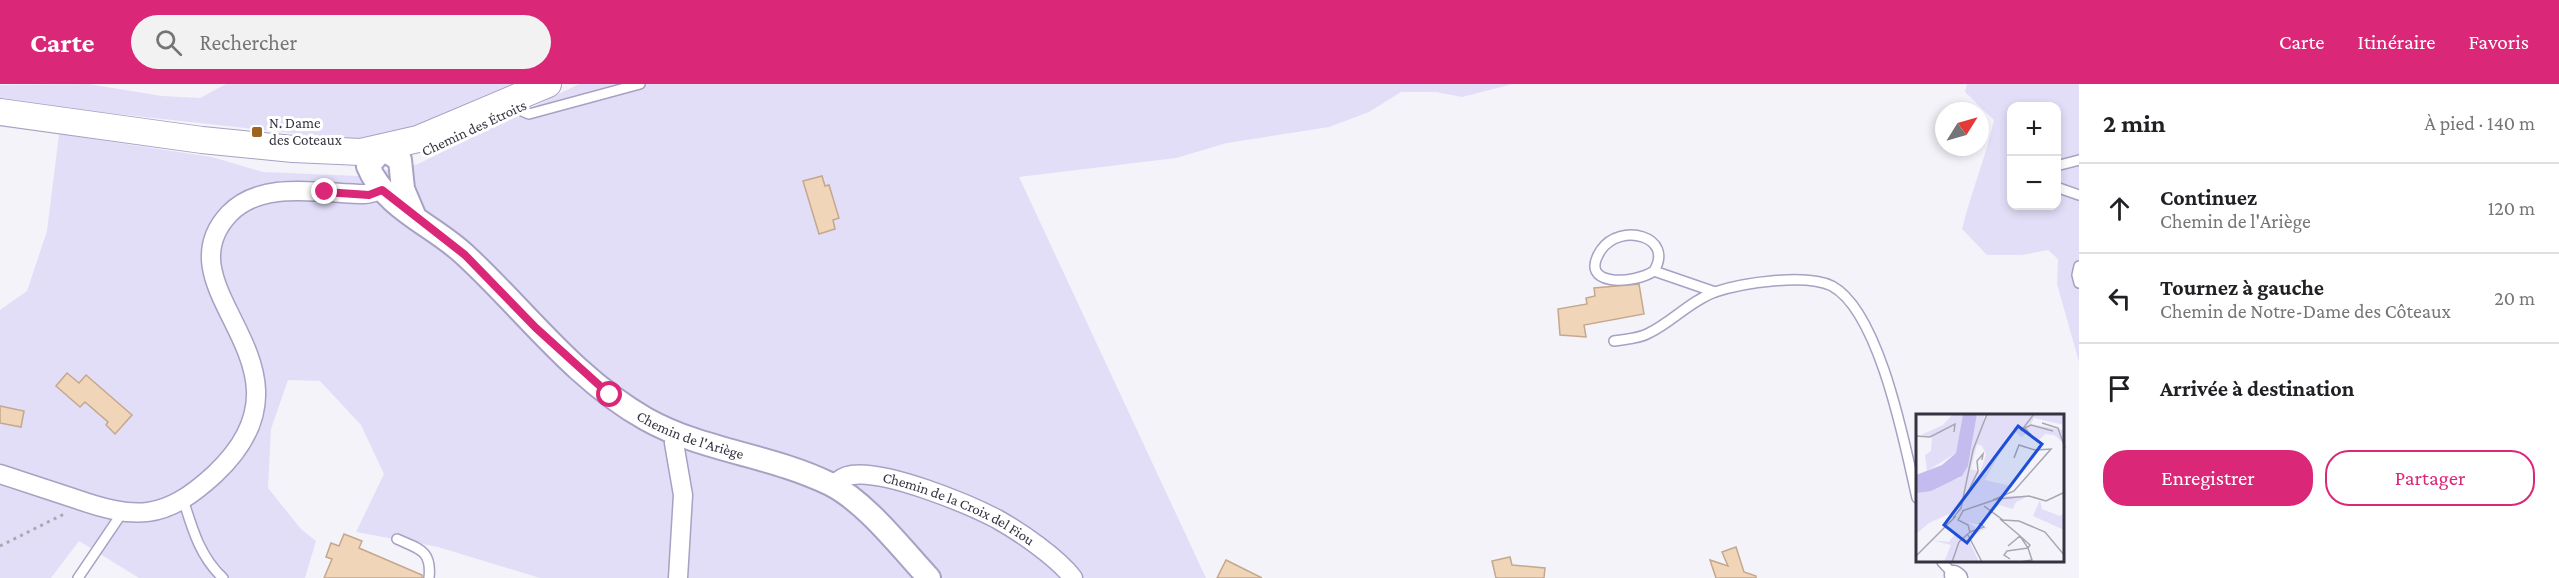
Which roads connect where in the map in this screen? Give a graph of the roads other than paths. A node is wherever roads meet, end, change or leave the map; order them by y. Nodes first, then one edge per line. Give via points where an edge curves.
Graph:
1 (548, 84) edge
2 (565, 84) edge
3 (640, 84) edge
4 (517, 103) junction
5 (0, 112) edge
6 (384, 158) junction
7 (2079, 160) edge
8 (2061, 165) edge
9 (2061, 189) edge
10 (392, 190) junction
11 (2079, 195) edge
12 (2079, 266) edge
13 (1654, 271) junction
14 (2079, 283) edge
15 (1715, 292) junction
16 (1614, 341) dead end
17 (676, 435) junction
18 (0, 474) edge
19 (832, 486) junction
20 (1916, 494) edge
21 (183, 499) junction
22 (122, 513) junction
23 (397, 539) dead end
24 (78, 578) edge
25 (223, 578) edge
26 (429, 578) edge
27 (678, 578) edge
28 (928, 578) edge
29 (1073, 578) edge

1 - 4 main road, Chemin des Étroits
2 - 4 main road, Chemin des Étroits
3 - 4 lane via 529,114
4 - 6 main road, Chemin des Étroits via 451,142
5 - 6 main road, Chemin des Étroits via 202,140 292,161 341,167
6 - 10 street, Chemin de l'Ariège
6 - 10 street
7 - 8 lane
9 - 11 lane
10 - 17 street, Chemin de l'Ariège via 394,202 465,255 585,374 644,418
10 - 21 street via 369,195 308,191 260,197 242,204 220,226 211,248 217,288 254,369 257,406 242,444 225,464
12 - 14 lane
13 - 13 lane via 1645,277 1610,281 1602,278 1596,263 1608,243 1623,236 1639,235 1659,251
13 - 15 lane
15 - 16 lane via 1676,313 1650,333
15 - 20 lane via 1798,279 1832,286 1848,300 1873,343 1888,384
17 - 19 street, Chemin de l'Ariège
17 - 27 street via 683,495
18 - 22 street
19 - 28 street, Chemin de l'Ariège via 890,535
19 - 29 street, Chemin de la Croix del Fiou via 838,479 852,475 875,477 949,499 997,519
21 - 22 street via 160,509
21 - 25 lane via 201,550
22 - 24 lane
23 - 26 lane via 425,552 430,564

